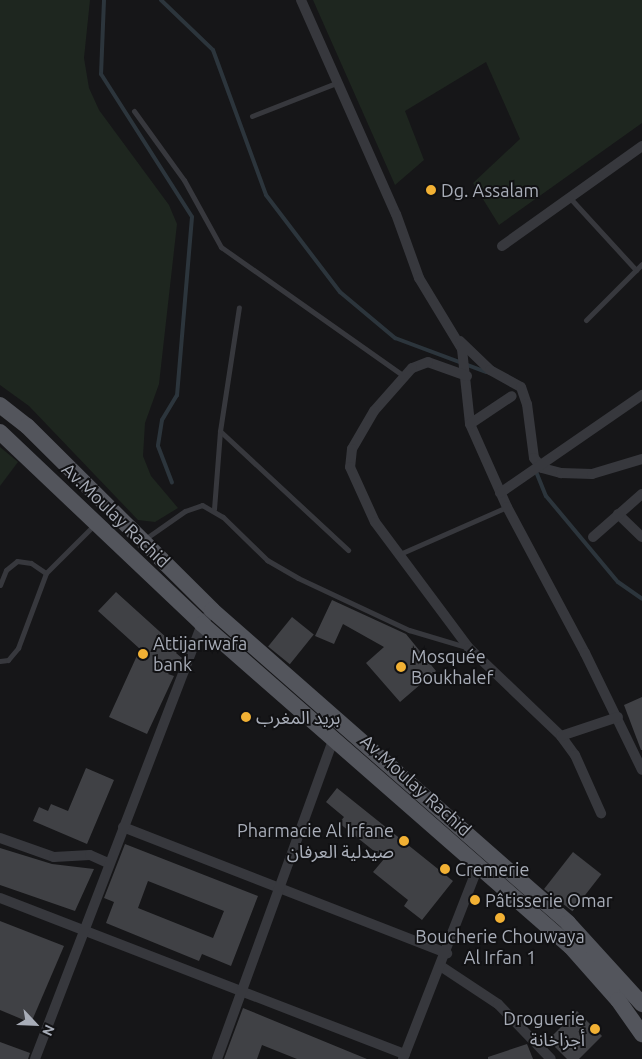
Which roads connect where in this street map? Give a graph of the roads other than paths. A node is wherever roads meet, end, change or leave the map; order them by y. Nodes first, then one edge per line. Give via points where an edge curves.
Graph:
1 (301, 0) edge
2 (336, 84) junction
3 (134, 111) dead end
4 (252, 116) dead end
5 (642, 146) edge
6 (570, 198) junction
7 (502, 246) dead end
8 (642, 264) edge
9 (636, 270) junction
10 (239, 307) dead end
11 (586, 320) dead end
12 (455, 337) junction
13 (466, 374) junction
14 (404, 376) junction
15 (642, 395) edge
16 (512, 396) dead end
17 (0, 404) edge
18 (470, 424) junction
19 (0, 432) edge
20 (220, 432) junction
21 (642, 459) edge
22 (542, 468) junction
23 (500, 493) junction
24 (642, 494) edge
25 (506, 507) junction
26 (214, 509) junction
27 (618, 514) junction
28 (94, 525) junction
29 (593, 537) dead end
30 (642, 537) edge
31 (141, 541) junction
32 (348, 550) dead end
33 (402, 553) junction
34 (46, 573) junction
35 (0, 584) edge
36 (207, 617) junction
37 (469, 648) junction
38 (0, 661) edge
39 (618, 717) junction
40 (561, 736) junction
41 (334, 738) junction
42 (642, 770) edge
43 (601, 813) dead end
44 (123, 827) junction
45 (0, 838) edge
46 (108, 863) junction
47 (478, 867) junction
48 (282, 887) junction
49 (0, 898) edge
50 (84, 931) junction
51 (447, 953) junction
52 (442, 966) junction
53 (240, 992) junction
54 (642, 1004) edge
55 (642, 1034) edge
56 (404, 1057) edge
57 (35, 1059) edge
58 (217, 1059) edge
59 (551, 1059) edge

1 - 2 street
2 - 4 lane
2 - 12 street via 396,214 419,278
3 - 14 lane via 184,180 221,247
5 - 6 street
6 - 7 street
6 - 9 lane
8 - 9 lane
9 - 11 lane
10 - 20 lane
12 - 13 street via 465,356
12 - 22 street via 490,370 521,387 528,404 534,458
13 - 14 street via 428,362
13 - 18 street
14 - 33 street via 374,411 350,458 365,505
15 - 22 street via 582,434
16 - 18 street
17 - 31 main road, Av.Moulay Rachid via 27,426
18 - 23 street
19 - 28 main road, Av.Moulay Rachid
20 - 26 lane
20 - 32 lane
21 - 22 street via 592,474
22 - 23 street
23 - 25 street
24 - 27 street
25 - 33 lane
25 - 39 street
26 - 31 lane via 202,505 185,511
26 - 37 lane via 246,543 298,578 409,630
27 - 29 street
27 - 30 street
28 - 34 lane
28 - 36 main road, Av.Moulay Rachid
31 - 36 main road, Av.Moulay Rachid
33 - 37 street
34 - 35 lane via 31,563 17,561 6,570
34 - 38 lane via 18,648 8,660
36 - 41 main road, Av.Moulay Rachid
36 - 44 street
36 - 54 main road, Av.Moulay Rachid via 568,923
37 - 40 street
39 - 40 street
39 - 42 street
40 - 43 street via 576,755
41 - 47 main road, Av.Moulay Rachid
41 - 48 street
44 - 46 street
44 - 48 street
45 - 46 street via 62,859 90,855
46 - 50 street
47 - 51 street
47 - 55 main road, Av.Moulay Rachid via 571,947 618,1000
48 - 51 street
48 - 53 street
49 - 50 street
50 - 53 street
50 - 57 street
51 - 52 street
52 - 56 street
52 - 59 street via 498,1004
53 - 56 street
53 - 58 street

